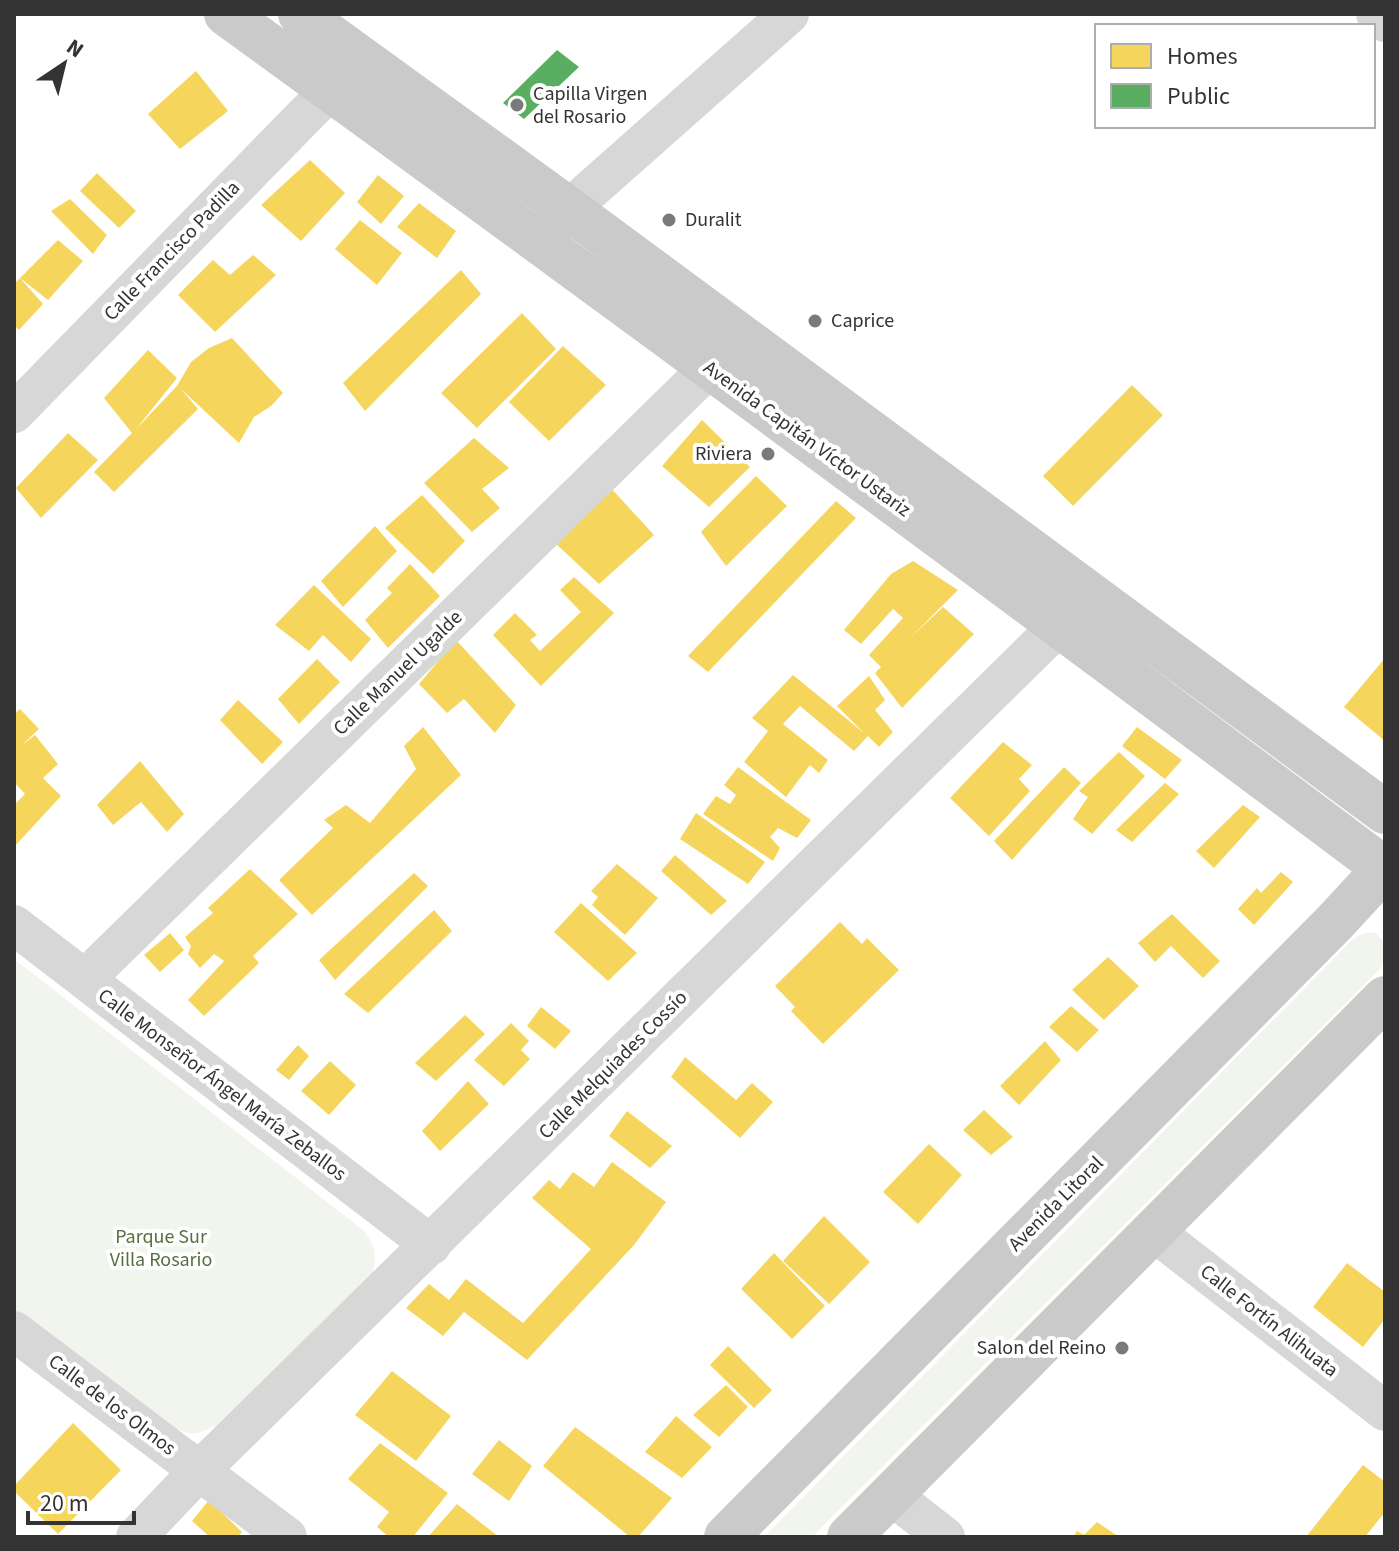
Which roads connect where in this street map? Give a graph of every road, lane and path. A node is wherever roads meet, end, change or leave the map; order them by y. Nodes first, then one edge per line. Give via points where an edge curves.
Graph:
1 (226, 14) edge
2 (300, 14) edge
3 (789, 14) edge
4 (1376, 14) edge
5 (1385, 22) edge
6 (330, 90) junction
7 (569, 209) junction
8 (540, 242) junction
9 (710, 367) junction
10 (14, 413) edge
11 (1092, 594) junction
12 (1059, 625) junction
13 (1385, 812) edge
14 (1385, 869) edge
15 (14, 925) edge
16 (85, 979) junction
17 (1385, 998) edge
18 (1153, 1231) junction
19 (431, 1245) junction
20 (14, 1331) edge
21 (1385, 1411) edge
22 (199, 1471) junction
23 (891, 1495) junction
24 (136, 1537) edge
25 (287, 1537) edge
26 (726, 1537) edge
27 (849, 1537) edge
28 (945, 1537) edge

1 - 6 main road, Avenida Capitán Víctor Ustariz
2 - 7 main road
3 - 7 street
4 - 5 street
6 - 8 main road, Avenida Capitán Víctor Ustariz
6 - 10 street, Calle Francisco Padilla
7 - 8 street
7 - 11 main road
8 - 9 main road, Avenida Capitán Víctor Ustariz
9 - 12 main road, Avenida Capitán Víctor Ustariz
9 - 16 street, Calle Manuel Ugalde
11 - 12 street, Calle Melquiades Cossío
11 - 13 main road
12 - 14 main road, Avenida Capitán Víctor Ustariz
12 - 19 street, Calle Melquiades Cossío
14 - 26 main road, Avenida Litoral
15 - 16 street, Calle Monseñor Ángel María Zeballos
16 - 19 street, Calle Monseñor Ángel María Zeballos
17 - 18 main road
18 - 21 street, Calle Fortín Alihuata
18 - 23 main road
19 - 22 street, Calle Melquiades Cossío
20 - 22 street, Calle de los Olmos
22 - 24 street, Calle Melquiades Cossío
22 - 25 street, Calle de los Olmos
23 - 27 main road
23 - 28 street

